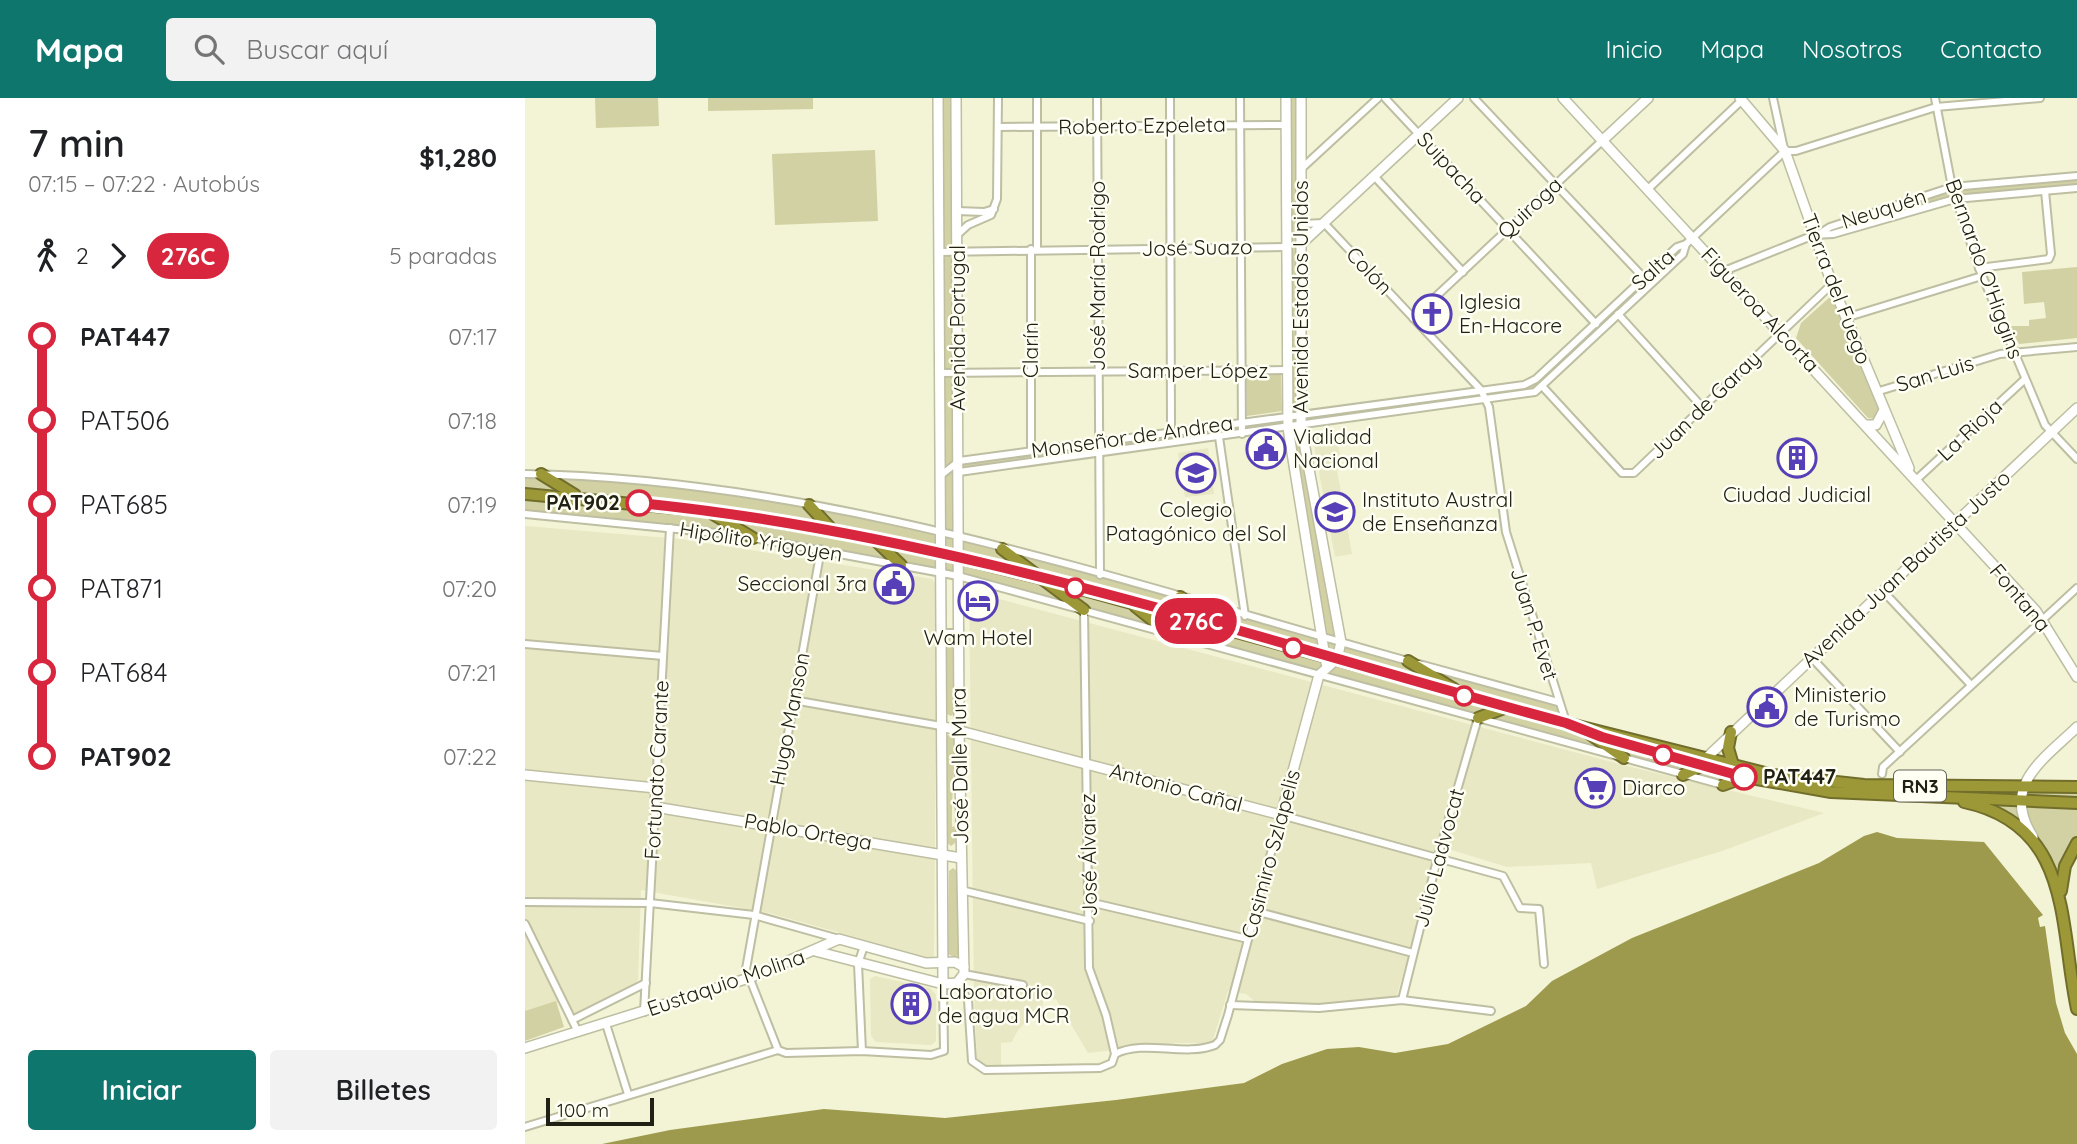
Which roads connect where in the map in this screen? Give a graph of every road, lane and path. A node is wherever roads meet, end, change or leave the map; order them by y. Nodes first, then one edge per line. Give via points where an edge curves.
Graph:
1 (938, 98) edge
2 (956, 98) edge
3 (998, 98) edge
4 (1037, 98) edge
5 (1097, 98) edge
6 (1170, 98) edge
7 (1240, 98) edge
8 (1286, 98) edge
9 (1301, 98) edge
10 (1378, 98) edge
11 (1385, 98) edge
12 (1458, 98) edge
13 (1474, 98) edge
14 (1563, 98) edge
15 (1648, 98) edge
16 (1773, 98) edge
17 (1935, 98) edge
18 (2041, 98) edge
19 (1741, 99) edge
20 (1937, 107) junction
21 (1170, 125) junction
22 (1241, 125) junction
23 (1286, 125) junction
24 (998, 127) junction
25 (1037, 127) junction
26 (1098, 127) junction
27 (1419, 134) junction
28 (1602, 140) junction
29 (1785, 151) junction
30 (1301, 169) junction
31 (1374, 176) junction
32 (2077, 176) edge
33 (1556, 184) junction
34 (1952, 187) junction
35 (2077, 188) edge
36 (1648, 189) junction
37 (2045, 191) junction
38 (1955, 199) junction
39 (994, 209) junction
40 (957, 211) junction
41 (1324, 223) junction
42 (1301, 224) junction
43 (1507, 230) junction
44 (957, 235) junction
45 (1816, 235) junction
46 (1690, 241) junction
47 (1301, 244) junction
48 (1242, 247) junction
49 (1287, 247) junction
50 (1034, 248) junction
51 (1171, 248) junction
52 (1098, 249) junction
53 (957, 251) junction
54 (939, 252) junction
55 (1979, 268) junction
56 (1724, 271) junction
57 (1462, 272) junction
58 (1982, 276) junction
59 (1644, 278) junction
60 (1832, 284) junction
61 (1612, 308) junction
62 (1618, 315) junction
63 (1413, 318) junction
64 (1846, 318) junction
65 (1595, 323) junction
66 (1602, 331) junction
67 (1781, 332) junction
68 (2077, 347) edge
69 (2013, 352) junction
70 (1288, 370) junction
71 (1099, 371) junction
72 (1172, 371) junction
73 (1243, 371) junction
74 (1031, 372) junction
75 (940, 373) junction
76 (957, 373) junction
77 (2024, 380) junction
78 (1539, 383) junction
79 (1481, 390) junction
80 (1876, 392) junction
81 (1485, 399) junction
82 (1703, 408) junction
83 (2077, 408) edge
84 (1884, 410) junction
85 (1301, 413) junction
86 (1288, 415) junction
87 (1243, 421) junction
88 (1866, 425) junction
89 (1301, 426) junction
90 (1288, 428) junction
91 (1171, 430) junction
92 (2051, 432) junction
93 (1242, 434) junction
94 (1219, 437) junction
95 (1099, 442) junction
96 (1031, 451) junction
97 (1099, 454) junction
98 (2077, 459) edge
99 (959, 461) junction
100 (959, 472) junction
101 (525, 474) edge
102 (541, 474) junction
103 (940, 476) junction
104 (1914, 478) junction
105 (525, 494) edge
106 (577, 497) junction
107 (809, 505) junction
108 (708, 511) junction
109 (525, 514) edge
110 (1956, 524) junction
111 (670, 528) junction
112 (833, 531) junction
113 (942, 533) junction
114 (959, 537) junction
115 (753, 538) junction
116 (874, 539) junction
117 (821, 549) junction
118 (1002, 549) junction
119 (942, 554) junction
120 (960, 558) junction
121 (901, 565) junction
122 (942, 572) junction
123 (1100, 575) junction
124 (958, 576) junction
125 (1048, 580) junction
126 (2077, 588) edge
127 (1883, 591) junction
128 (1179, 597) junction
129 (1130, 603) junction
130 (1084, 610) junction
131 (1245, 616) junction
132 (2042, 620) junction
133 (1222, 628) junction
134 (942, 632) junction
135 (958, 633) junction
136 (1170, 634) junction
137 (1324, 637) junction
138 (1341, 642) junction
139 (525, 644) edge
140 (663, 656) junction
141 (1811, 657) junction
142 (1332, 658) junction
143 (1408, 661) junction
144 (1322, 673) junction
145 (2077, 677) edge
146 (1971, 685) junction
147 (1465, 696) junction
148 (793, 700) junction
149 (1558, 702) junction
150 (1507, 707) junction
151 (1478, 718) junction
152 (1566, 723) junction
153 (941, 726) junction
154 (2077, 727) edge
155 (959, 729) junction
156 (1587, 732) junction
157 (1731, 732) junction
158 (1900, 752) junction
159 (1624, 758) junction
160 (1702, 762) junction
161 (1088, 764) junction
162 (1733, 765) junction
163 (1882, 774) joint
164 (525, 775) edge
165 (1683, 775) junction
166 (1745, 777) junction
167 (1723, 785) joint
168 (1891, 786) junction
169 (2023, 787) junction
170 (2077, 787) edge
171 (656, 788) junction
172 (1923, 796) junction
173 (2020, 800) junction
174 (2077, 803) edge
175 (655, 807) junction
176 (1281, 815) junction
177 (770, 825) junction
178 (2077, 843) edge
179 (943, 855) junction
180 (1438, 856) junction
181 (961, 858) junction
182 (2052, 870) junction
183 (961, 890) junction
184 (525, 902) edge
185 (1089, 902) junction
186 (650, 903) junction
187 (2061, 904) junction
188 (1255, 911) junction
189 (754, 915) junction
190 (1090, 920) junction
191 (525, 926) edge
192 (839, 939) junction
193 (1248, 939) junction
194 (864, 946) junction
195 (815, 951) junction
196 (1413, 953) junction
197 (944, 961) junction
198 (858, 964) junction
199 (1544, 964) dead end
200 (964, 970) junction
201 (749, 978) junction
202 (646, 983) junction
203 (957, 983) junction
204 (943, 984) junction
205 (1023, 985) dead end
206 (1402, 1000) junction
207 (1230, 1005) junction
208 (2077, 1009) edge
209 (1491, 1011) dead end
210 (644, 1012) junction
211 (572, 1020) junction
212 (606, 1024) junction
213 (578, 1032) junction
214 (525, 1048) edge
215 (778, 1050) junction
216 (862, 1051) junction
217 (1115, 1054) junction
218 (628, 1094) junction
219 (525, 1127) edge

1 - 54 main road, Avenida Portugal
2 - 40 main road, Avenida Portugal
3 - 24 street
4 - 25 street, Clarín
5 - 26 street, José María Rodrigo
6 - 21 street
7 - 22 street
8 - 23 main road, Avenida Estados Unidos
9 - 30 main road, Avenida Estados Unidos
10 - 30 street
11 - 27 street, Suipacha
12 - 27 main road
13 - 33 street
14 - 28 main road, Figueroa Alcorta
15 - 28 main road, Quiroga
16 - 29 street, Tierra del Fuego
17 - 20 street, Bernardo O'Higgins
18 - 20 street
19 - 29 main road
19 - 36 street
20 - 29 street
20 - 34 street, Bernardo O'Higgins
21 - 22 street, Roberto Ezpeleta
21 - 26 street, Roberto Ezpeleta
21 - 51 street
22 - 23 street, Roberto Ezpeleta
22 - 48 street
23 - 49 main road, Avenida Estados Unidos
24 - 25 street, Roberto Ezpeleta
24 - 39 street
25 - 26 street, Roberto Ezpeleta
25 - 50 street, Clarín
26 - 52 street, José María Rodrigo
27 - 31 main road
27 - 43 street, Suipacha
28 - 33 street, Quiroga
28 - 36 main road, Figueroa Alcorta
29 - 45 main road, Tierra del Fuego
29 - 46 street, Salta
30 - 42 main road, Avenida Estados Unidos
31 - 41 main road
31 - 57 street
32 - 34 street, Neuquén
33 - 43 street, Quiroga
33 - 59 street
34 - 38 street, Bernardo O'Higgins
34 - 45 street, Neuquén
35 - 37 street, Neuquén
36 - 46 main road, Figueroa Alcorta
37 - 38 street, Neuquén
37 - 55 street via 2049,259
38 - 45 street, Neuquén
38 - 55 street, Bernardo O'Higgins
39 - 40 street
39 - 44 street
40 - 44 main road, Avenida Portugal
41 - 42 street
41 - 47 main road
41 - 63 street, Colón
42 - 47 main road, Avenida Estados Unidos
43 - 57 street, Quiroga
43 - 65 street, Suipacha
44 - 53 main road, Avenida Portugal
45 - 56 street
45 - 60 main road, Tierra del Fuego
46 - 56 main road, Figueroa Alcorta
46 - 59 street, Salta
46 - 62 street, Salta via 1683,254
47 - 85 main road, Avenida Estados Unidos
48 - 49 street, José Suazo
48 - 51 street, José Suazo
48 - 73 street
49 - 70 main road, Avenida Estados Unidos
50 - 52 street, José Suazo
50 - 53 street, José Suazo
50 - 74 street, Clarín
51 - 52 street, José Suazo
51 - 72 street
52 - 71 street, José María Rodrigo
53 - 54 street, José Suazo
53 - 76 main road, Avenida Portugal
54 - 75 main road, Avenida Portugal
55 - 58 street, Bernardo O'Higgins
56 - 67 main road, Figueroa Alcorta
57 - 63 street, Quiroga
58 - 64 street
58 - 69 street, Bernardo O'Higgins
59 - 61 street, Salta
60 - 64 main road, Tierra del Fuego
60 - 67 street, Juan de Garay
61 - 62 street
61 - 65 street, Salta
62 - 66 street, Salta
62 - 82 street
63 - 79 street, Colón
64 - 80 main road, Tierra del Fuego
65 - 66 street, Suipacha
65 - 78 street, Salta
66 - 78 street, Salta
67 - 82 street, Juan de Garay
67 - 88 main road, Figueroa Alcorta
68 - 69 street, San Luis
69 - 77 street, Bernardo O'Higgins
69 - 80 street, San Luis
70 - 73 street, Samper López
70 - 86 main road, Avenida Estados Unidos
71 - 72 street, Samper López
71 - 74 street, Samper López
71 - 95 street, José María Rodrigo
72 - 73 street, Samper López
72 - 91 street
73 - 87 street
74 - 76 street, Samper López
74 - 96 street, Clarín
75 - 76 street, Samper López
75 - 103 main road, Avenida Portugal
76 - 99 main road, Avenida Portugal
77 - 92 street, Bernardo O'Higgins
77 - 104 street, La Rioja
78 - 79 street, Monseñor de Andrea
78 - 81 street, Monseñor de Andrea via 1535,392
78 - 82 street, Juan de Garay via 1627,475
79 - 81 street, Colón
79 - 85 street, Monseñor de Andrea
80 - 84 main road, Tierra del Fuego
81 - 89 street, Monseñor de Andrea
81 - 149 street, Juan P. Evet via 1506,532
83 - 92 main road, Avenida Juan Bautista Justo
84 - 88 main road via 1876,425
84 - 104 main road, Tierra del Fuego
85 - 86 street, Monseñor de Andrea
85 - 89 main road, Avenida Estados Unidos
86 - 87 street, Monseñor de Andrea
86 - 90 main road, Avenida Estados Unidos
87 - 91 street, Monseñor de Andrea
87 - 93 street
88 - 104 main road, Figueroa Alcorta
89 - 90 street, Monseñor de Andrea
89 - 138 main road, Avenida Estados Unidos
90 - 93 street, Monseñor de Andrea
90 - 137 main road, Avenida Estados Unidos
91 - 95 street, Monseñor de Andrea
92 - 98 street, Bernardo O'Higgins
92 - 110 main road, Avenida Juan Bautista Justo
93 - 94 street, Monseñor de Andrea
94 - 97 street, Monseñor de Andrea
94 - 131 street
95 - 96 street, Monseñor de Andrea
95 - 97 street, José María Rodrigo
96 - 99 street, Monseñor de Andrea
97 - 100 street, Monseñor de Andrea
97 - 123 street, José María Rodrigo
99 - 100 main road, Avenida Portugal
99 - 103 street
100 - 114 main road, Avenida Portugal
101 - 102 street, Hipólito Yrigoyen
102 - 106 highway
102 - 107 street, Hipólito Yrigoyen via 607,476
103 - 113 main road, Avenida Portugal
104 - 110 main road, Figueroa Alcorta
105 - 106 highway, RN3
106 - 108 highway, RN3
107 - 112 highway
107 - 113 street, Hipólito Yrigoyen
108 - 112 highway, RN3
108 - 115 highway
109 - 111 street, Hipólito Yrigoyen
110 - 127 main road, Avenida Juan Bautista Justo
110 - 132 main road, Fontana
111 - 115 street, Hipólito Yrigoyen
111 - 140 street, Fortunato Carante
112 - 116 highway, RN3
113 - 114 street, Hipólito Yrigoyen
113 - 119 main road, Avenida Portugal
114 - 118 street, Hipólito Yrigoyen
114 - 120 main road, Avenida Portugal
115 - 117 street, Hipólito Yrigoyen
116 - 119 highway, RN3
116 - 121 highway
117 - 121 street, Hipólito Yrigoyen
117 - 148 street, Hugo Manson
118 - 123 street, Hipólito Yrigoyen
118 - 125 highway
119 - 120 highway, RN3
119 - 122 main road, José Dalle Mura
120 - 124 main road, José Dalle Mura
120 - 125 highway, RN3
121 - 122 street, Hipólito Yrigoyen
122 - 124 street, Hipólito Yrigoyen
122 - 134 main road, José Dalle Mura
123 - 128 street, Hipólito Yrigoyen
124 - 130 street, Hipólito Yrigoyen
124 - 135 main road, José Dalle Mura
125 - 129 highway, RN3
125 - 130 highway
126 - 132 street
127 - 141 main road, Avenida Juan Bautista Justo
127 - 146 street
128 - 131 street, Hipólito Yrigoyen
128 - 133 highway
129 - 133 highway, RN3
129 - 136 highway
130 - 136 street, Hipólito Yrigoyen
130 - 161 street, José Álvarez
131 - 137 street, Hipólito Yrigoyen
132 - 145 main road, Fontana
132 - 146 street
133 - 142 highway, RN3
134 - 135 street
134 - 153 main road, José Dalle Mura
135 - 155 main road, José Dalle Mura
136 - 144 street, Hipólito Yrigoyen
137 - 138 street, Hipólito Yrigoyen
137 - 142 main road, Avenida Estados Unidos
138 - 142 main road, Avenida Estados Unidos
138 - 143 street, Hipólito Yrigoyen
139 - 140 street
140 - 171 street, Fortunato Carante
141 - 157 main road, Avenida Juan Bautista Justo
141 - 158 street
142 - 144 main road, Casimiro Szlapelis
142 - 147 highway, RN3
143 - 147 highway
143 - 149 street, Hipólito Yrigoyen
144 - 151 street, Hipólito Yrigoyen
144 - 176 main road, Casimiro Szlapelis
146 - 158 street
147 - 150 highway, RN3
148 - 153 street, Antonio Cañal
148 - 177 street, Hugo Manson
149 - 152 street, Juan P. Evet
150 - 151 highway
150 - 152 highway, RN3
151 - 159 street, Hipólito Yrigoyen
151 - 180 street, Julio Ladvocat
152 - 156 highway, RN3
152 - 160 highway, RN3
153 - 155 main road, Antonio Cañal
153 - 179 main road, José Dalle Mura
154 - 169 main road via 2031,772
155 - 161 main road, Antonio Cañal
155 - 181 main road, José Dalle Mura
156 - 159 highway
156 - 160 highway, RN3
157 - 160 main road, Avenida Juan Bautista Justo
157 - 162 highway via 1728,748
158 - 163 street
159 - 165 street, Hipólito Yrigoyen
160 - 162 highway, RN3
160 - 165 highway
160 - 166 highway, RN3
161 - 176 main road, Antonio Cañal
161 - 185 street, José Álvarez
162 - 168 highway, RN3 via 1817,782
163 - 168 highway
164 - 171 main road
165 - 167 street, Hipólito Yrigoyen
166 - 167 highway
166 - 172 highway, RN3 via 1831,792
168 - 169 highway, RN3
169 - 170 highway, RN3
169 - 173 main road
171 - 175 main road, Fortunato Carante
172 - 173 highway
172 - 182 highway, RN3 via 1968,803 2002,816 2031,839
173 - 174 highway
173 - 182 main road via 2025,824
175 - 177 main road, Pablo Ortega
175 - 186 street, Fortunato Carante
176 - 180 street, Antonio Cañal
176 - 188 street, Casimiro Szlapelis
177 - 179 main road, Pablo Ortega
177 - 189 street, Hugo Manson
178 - 187 highway via 2065,866
179 - 181 main road, Pablo Ortega
179 - 197 main road, José Dalle Mura
180 - 196 street, Julio Ladvocat
180 - 199 street, Antonio Cañal via 1503,876 1520,908 1538,909
181 - 183 main road, José Dalle Mura
182 - 187 highway, RN3
183 - 190 street
183 - 200 main road, José Dalle Mura
184 - 186 street
185 - 190 street, José Álvarez
185 - 193 street
186 - 189 street
186 - 202 street, Fortunato Carante
187 - 208 highway, RN3
188 - 193 street, Casimiro Szlapelis
188 - 196 street
189 - 192 street
189 - 201 street, Hugo Manson via 746,969
190 - 217 street, José Álvarez via 1090,975
191 - 211 street
192 - 194 main road
192 - 195 main road
193 - 207 street, Casimiro Szlapelis
194 - 197 main road via 926,962
194 - 198 street
195 - 198 main road, Eustaquio Molina
195 - 201 main road, Eustaquio Molina
196 - 206 street, Julio Ladvocat
197 - 200 main road via 960,963
197 - 204 main road, José Dalle Mura
198 - 204 main road, Eustaquio Molina
198 - 216 street
200 - 203 main road
200 - 205 street
201 - 210 main road, Eustaquio Molina
201 - 215 street, Hugo Manson
202 - 210 street, Fortunato Carante
202 - 211 street
203 - 204 main road, Eustaquio Molina
203 - 217 street via 968,1000 970,1054 978,1068 1100,1068 1112,1063
204 - 216 street via 944,1051 931,1055
206 - 207 street via 1319,1008
206 - 209 street
207 - 217 street, Casimiro Szlapelis via 1220,1040 1212,1047 1127,1049
210 - 212 main road, Eustaquio Molina
211 - 213 street
212 - 213 main road, Eustaquio Molina
212 - 218 street
213 - 214 main road, Eustaquio Molina
215 - 216 street
215 - 218 street
218 - 219 street

